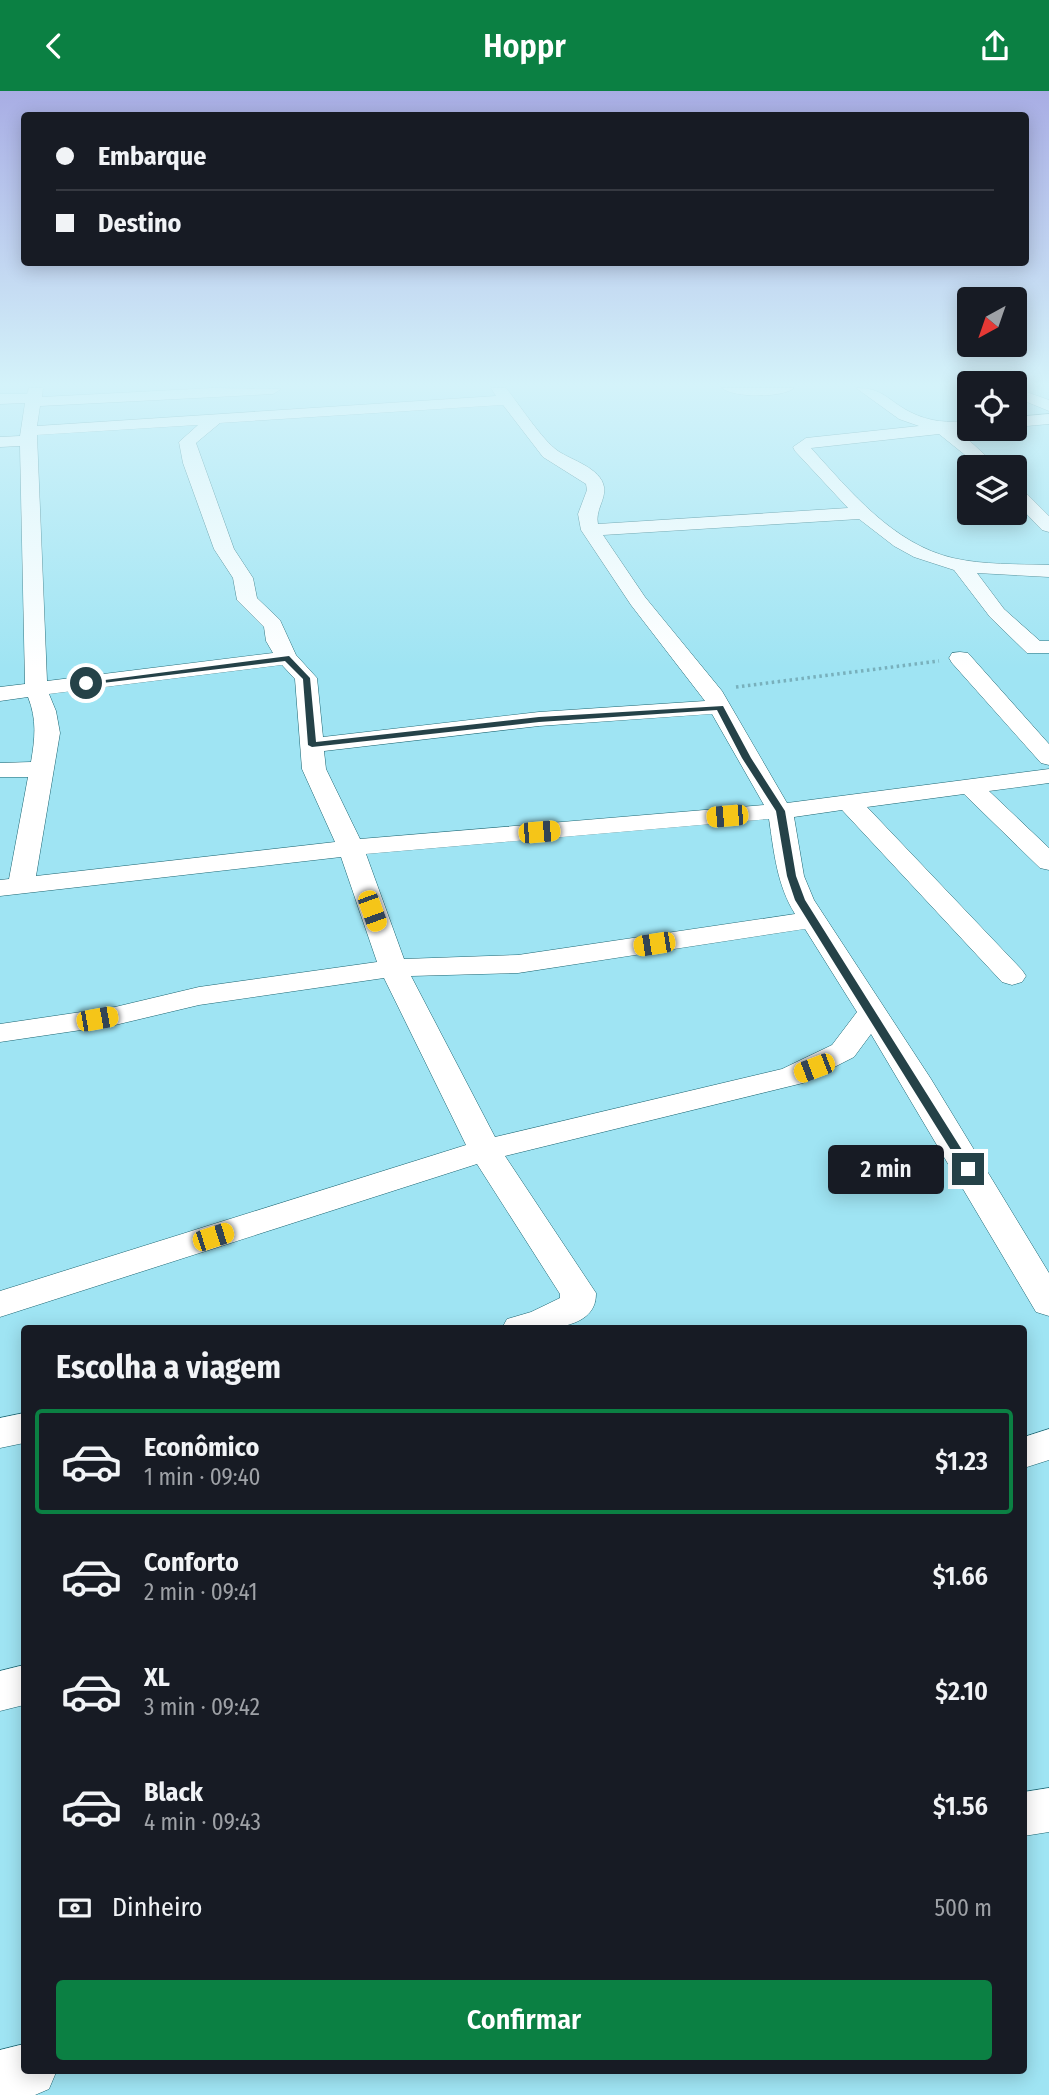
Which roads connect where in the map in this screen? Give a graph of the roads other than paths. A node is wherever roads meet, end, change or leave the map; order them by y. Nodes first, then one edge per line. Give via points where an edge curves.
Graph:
1 (20, 482) edge
2 (199, 482) edge
3 (593, 482) edge
4 (833, 482) edge
5 (1027, 504) edge
6 (861, 513) junction
7 (1049, 526) edge
8 (590, 530) junction
9 (961, 566) junction
10 (1049, 571) edge
11 (1049, 647) edge
12 (287, 658) junction
13 (960, 658) road end
14 (36, 689) junction
15 (0, 694) edge
16 (715, 699) junction
17 (312, 745) junction
18 (1049, 758) edge
19 (43, 769) junction
20 (0, 770) edge
21 (1049, 776) edge
22 (970, 787) junction
23 (848, 802) junction
24 (780, 811) junction
25 (351, 848) junction
26 (1049, 862) edge
27 (10, 886) edge
28 (811, 920) junction
29 (393, 968) junction
30 (1012, 976) dead end
31 (872, 1013) junction
32 (0, 1033) edge
33 (485, 1150) junction
34 (1049, 1303) edge
35 (0, 1304) edge
36 (529, 1325) edge
37 (21, 1429) edge
38 (0, 1433) edge
39 (1049, 1444) edge
40 (1027, 1452) edge
41 (21, 1686) edge
42 (0, 1691) edge
43 (1049, 1810) edge
44 (1027, 1814) edge
45 (21, 2072) edge
46 (0, 2077) edge

1 - 14 street via 32,523
2 - 12 street via 224,548 243,578 247,600 273,624
3 - 8 street via 596,490 586,514
4 - 6 street
5 - 7 street
6 - 8 street
6 - 9 street via 918,552
8 - 16 street via 638,601
9 - 10 street
9 - 11 street via 998,613 1035,649
12 - 14 street
12 - 17 street via 306,678
13 - 18 street
14 - 15 street
14 - 19 street via 48,733
16 - 17 street
16 - 24 street
17 - 25 street via 314,769
19 - 20 street
19 - 27 street
21 - 22 street
22 - 23 street
22 - 26 street
23 - 24 street
23 - 30 street
24 - 25 street
24 - 28 street via 791,876
25 - 27 street
25 - 29 street
28 - 29 street via 518,964
28 - 31 street
29 - 32 street via 199,996 115,1016
29 - 33 street
31 - 33 street via 844,1051 792,1076
31 - 34 street
33 - 35 street
33 - 36 street via 578,1293 578,1304 563,1314
37 - 38 street
39 - 40 street
41 - 42 street
43 - 44 street
45 - 46 street

